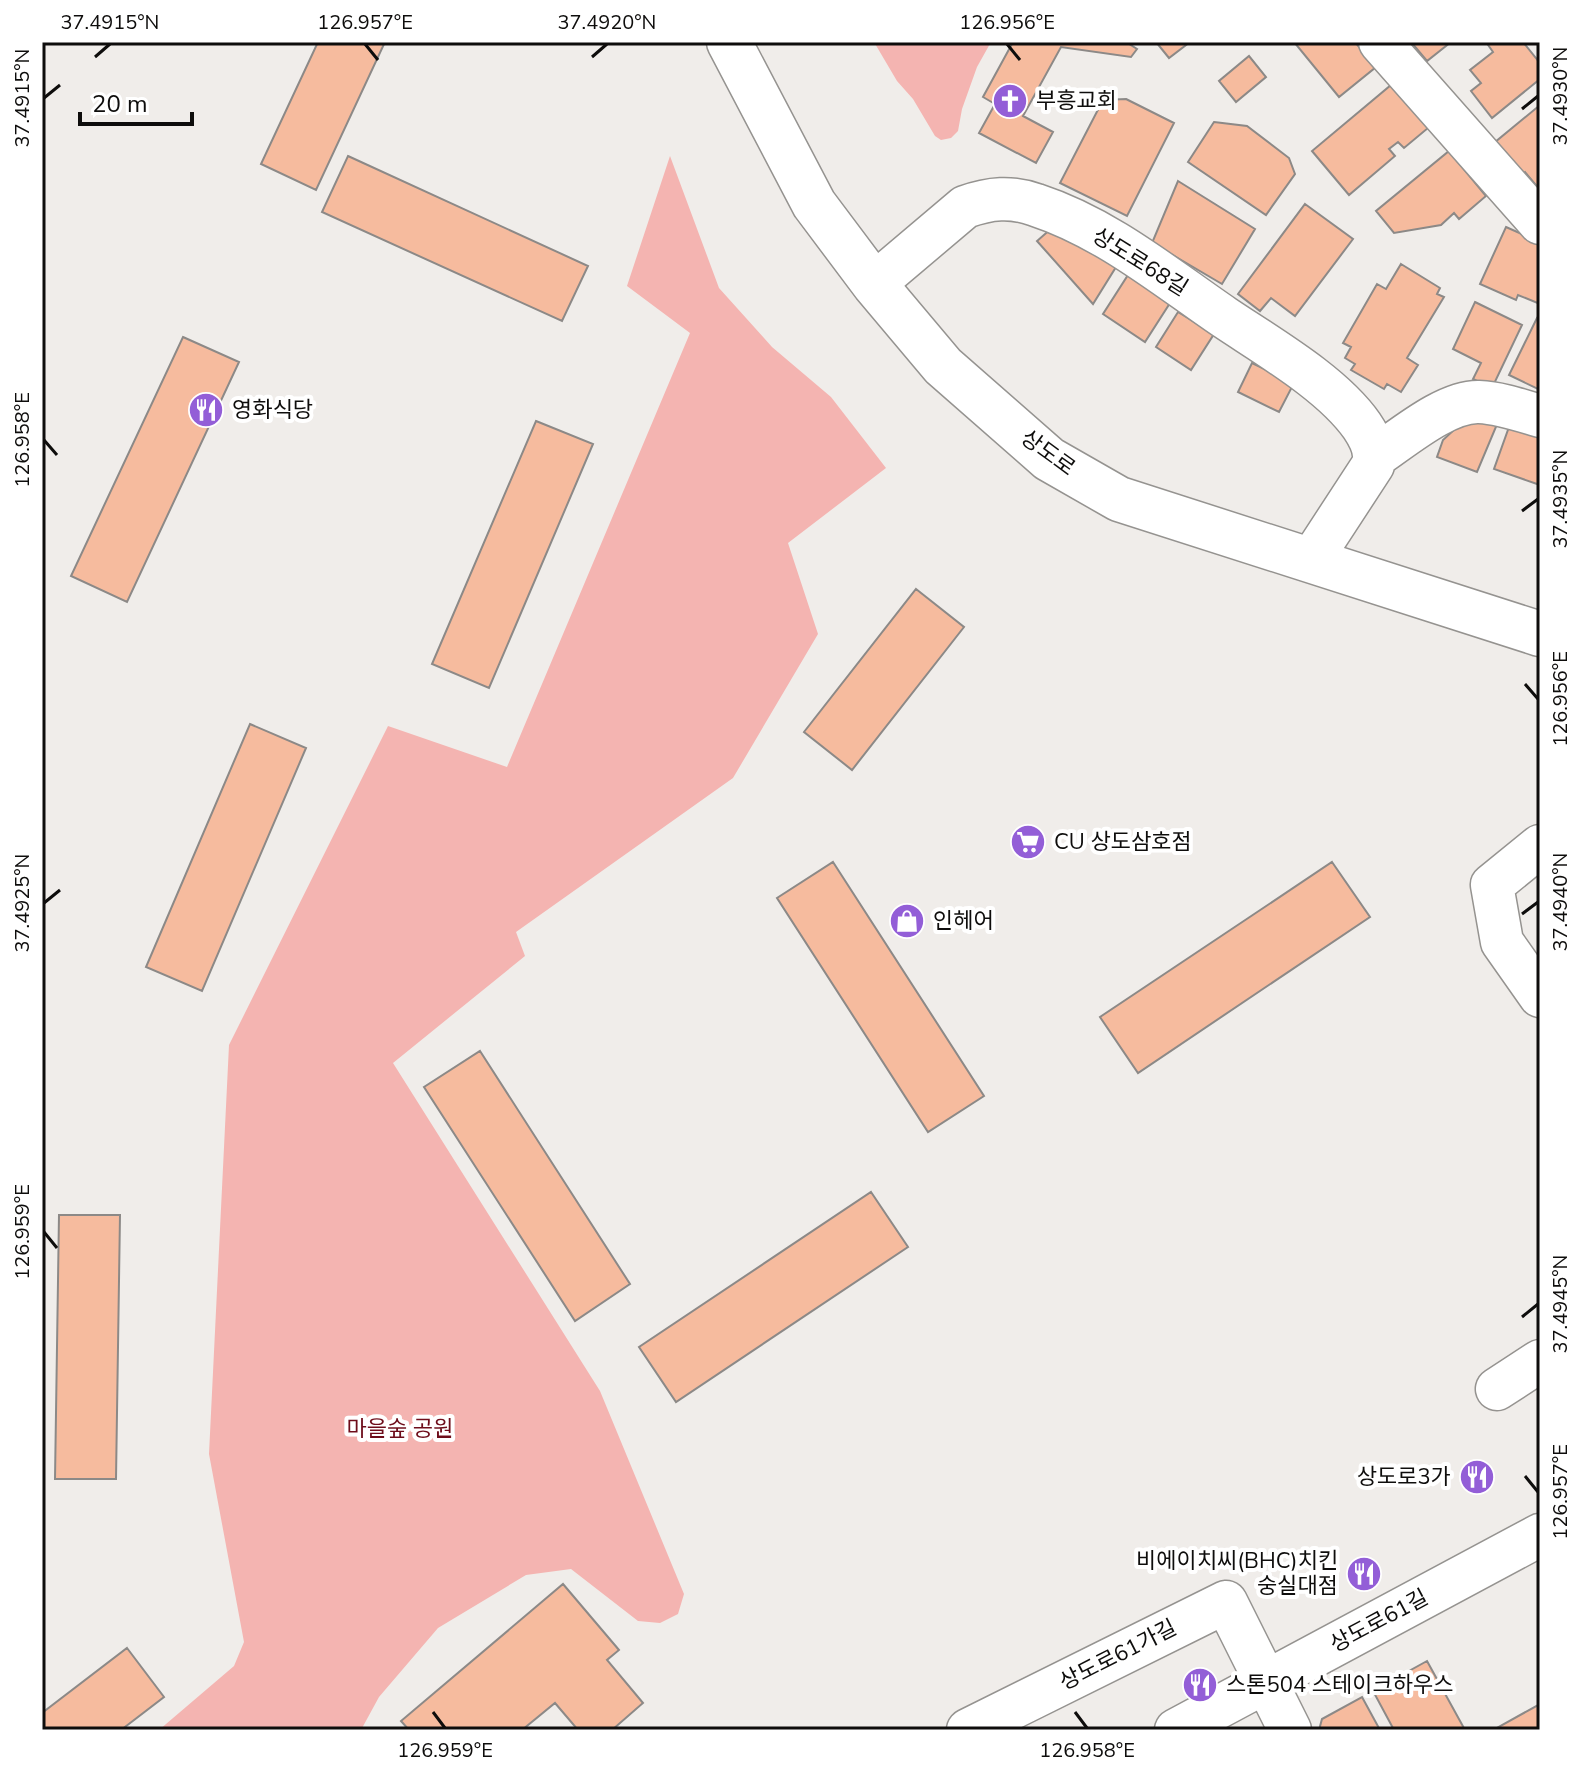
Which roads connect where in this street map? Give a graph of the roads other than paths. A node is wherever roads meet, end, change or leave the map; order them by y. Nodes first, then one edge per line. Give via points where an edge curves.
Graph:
1 (729, 42) edge
2 (1380, 42) edge
3 (1540, 223) edge
4 (874, 284) junction
5 (1540, 416) edge
6 (1376, 456) junction
7 (1311, 560) junction
8 (1540, 634) edge
9 (1540, 846) edge
10 (1540, 996) edge
11 (1540, 1361) edge
12 (1497, 1389) dead end
13 (1540, 1535) edge
14 (1266, 1682) junction
15 (968, 1730) edge
16 (1176, 1730) edge
17 (1290, 1730) edge

1 - 4 main road, 상도로 via 814,204
2 - 3 street
4 - 6 street, 상도로68길 via 965,207 1008,198 1035,204 1125,248 1302,370 1360,424
4 - 7 main road, 상도로 via 943,366 1049,459 1119,499
5 - 6 street via 1494,404 1458,405
6 - 7 street
7 - 8 main road, 상도로
9 - 10 street via 1492,885 1502,942
11 - 12 street
13 - 14 street, 상도로61길
14 - 15 street, 상도로61가길 via 1226,1602
14 - 16 street, 상도로61길
14 - 17 street, 상도로61가길

